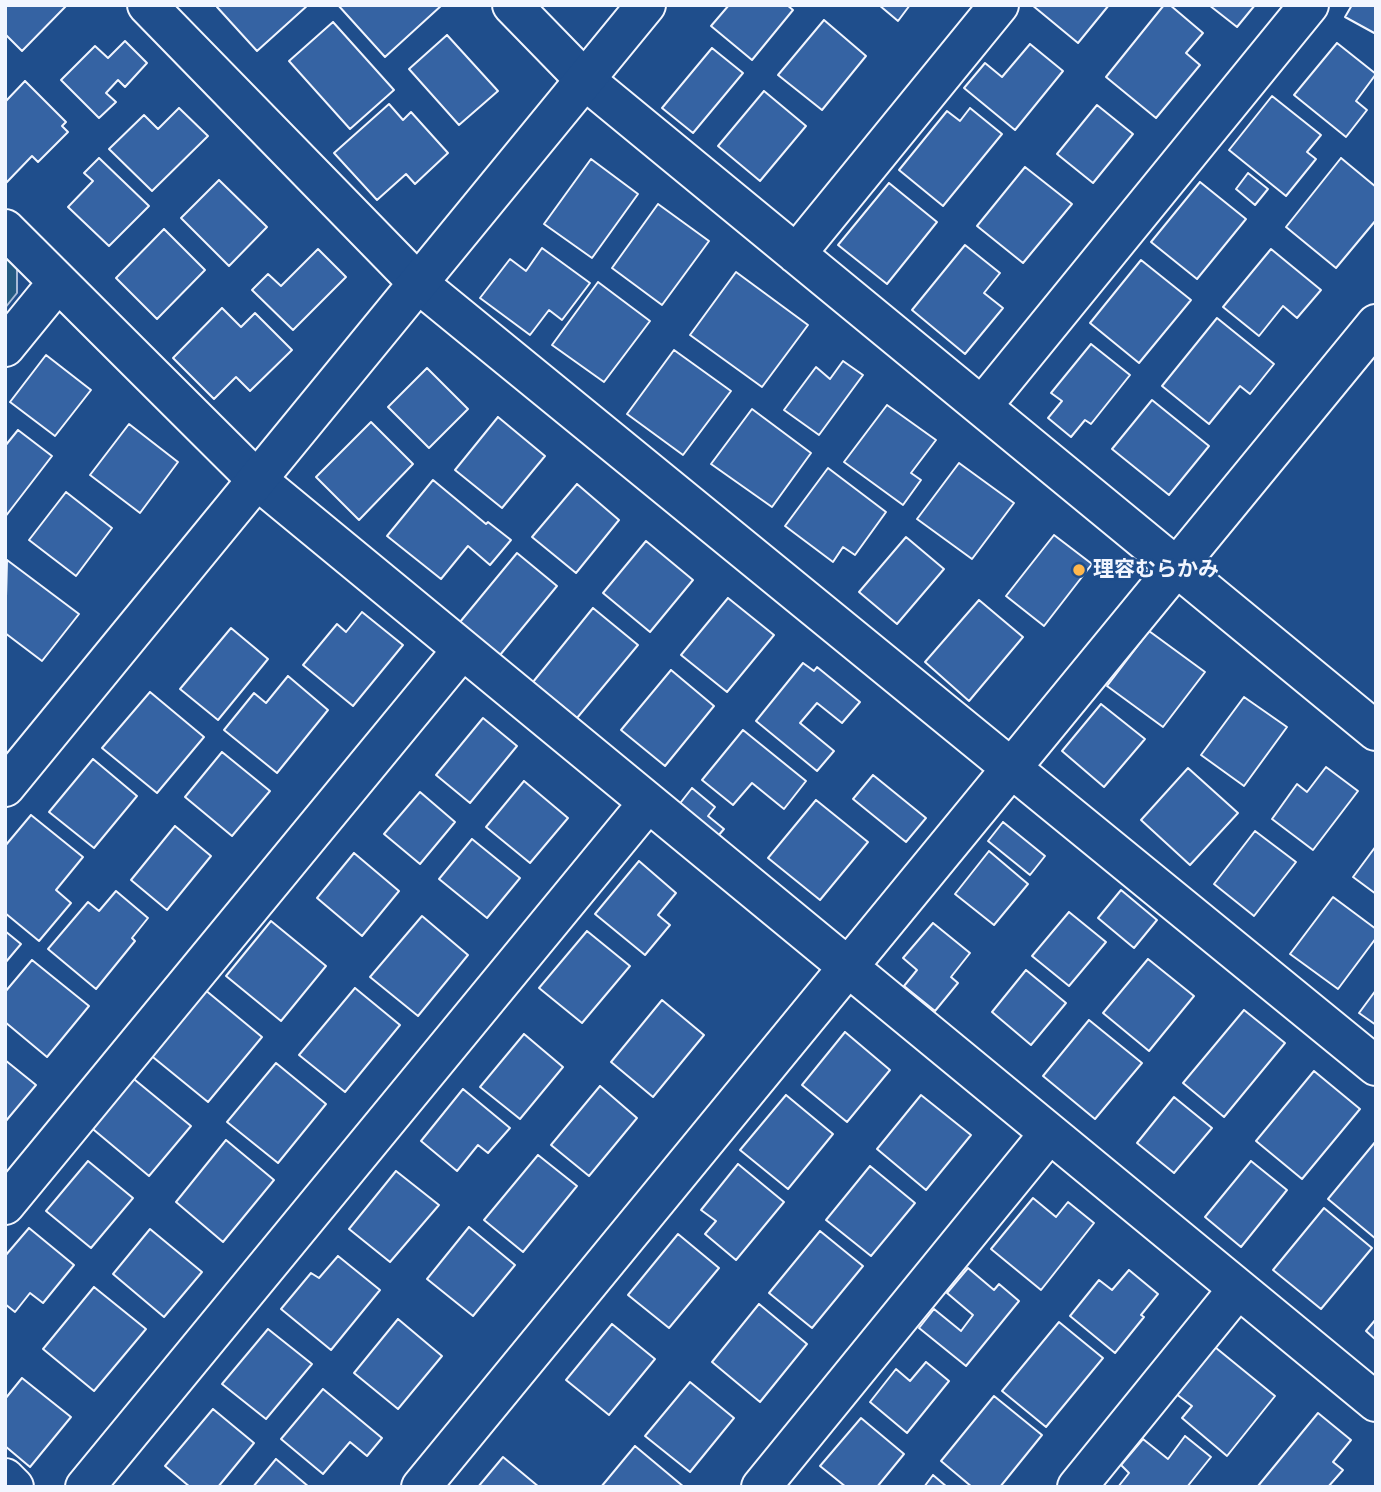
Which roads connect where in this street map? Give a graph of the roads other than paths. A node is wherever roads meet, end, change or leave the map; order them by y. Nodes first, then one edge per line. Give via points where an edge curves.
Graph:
1 (147, 5) edge
2 (512, 5) edge
3 (646, 5) edge
4 (999, 5) edge
5 (1310, 5) edge
6 (585, 80) junction
7 (5, 229) edge
8 (796, 254) junction
9 (58, 282) junction
10 (419, 284) junction
11 (1376, 324) edge
12 (5, 347) edge
13 (983, 405) junction
14 (256, 479) junction
15 (1176, 566) junction
16 (462, 650) junction
17 (1376, 731) edge
18 (1010, 767) junction
19 (5, 787) edge
20 (647, 804) junction
21 (847, 966) junction
22 (1376, 1066) edge
23 (1048, 1135) junction
24 (5, 1205) edge
25 (1237, 1290) junction
26 (1376, 1402) edge
27 (5, 1478) edge
28 (14, 1487) edge
29 (85, 1487) edge
30 (421, 1487) edge
31 (761, 1487) edge
32 (1077, 1487) edge

1 - 10 street
2 - 6 street
3 - 6 street
4 - 8 street
5 - 13 street
6 - 8 street
6 - 10 street
7 - 9 street
8 - 13 street
9 - 12 street
9 - 14 street
10 - 14 street
10 - 18 street
11 - 15 street
13 - 15 street
14 - 16 street
14 - 19 street
15 - 17 street
15 - 18 street
16 - 20 street
16 - 24 street
18 - 21 street
18 - 22 street
20 - 21 street
20 - 29 street
21 - 23 street
21 - 30 street
23 - 25 street
23 - 31 street
25 - 26 street
25 - 32 street
27 - 28 street

